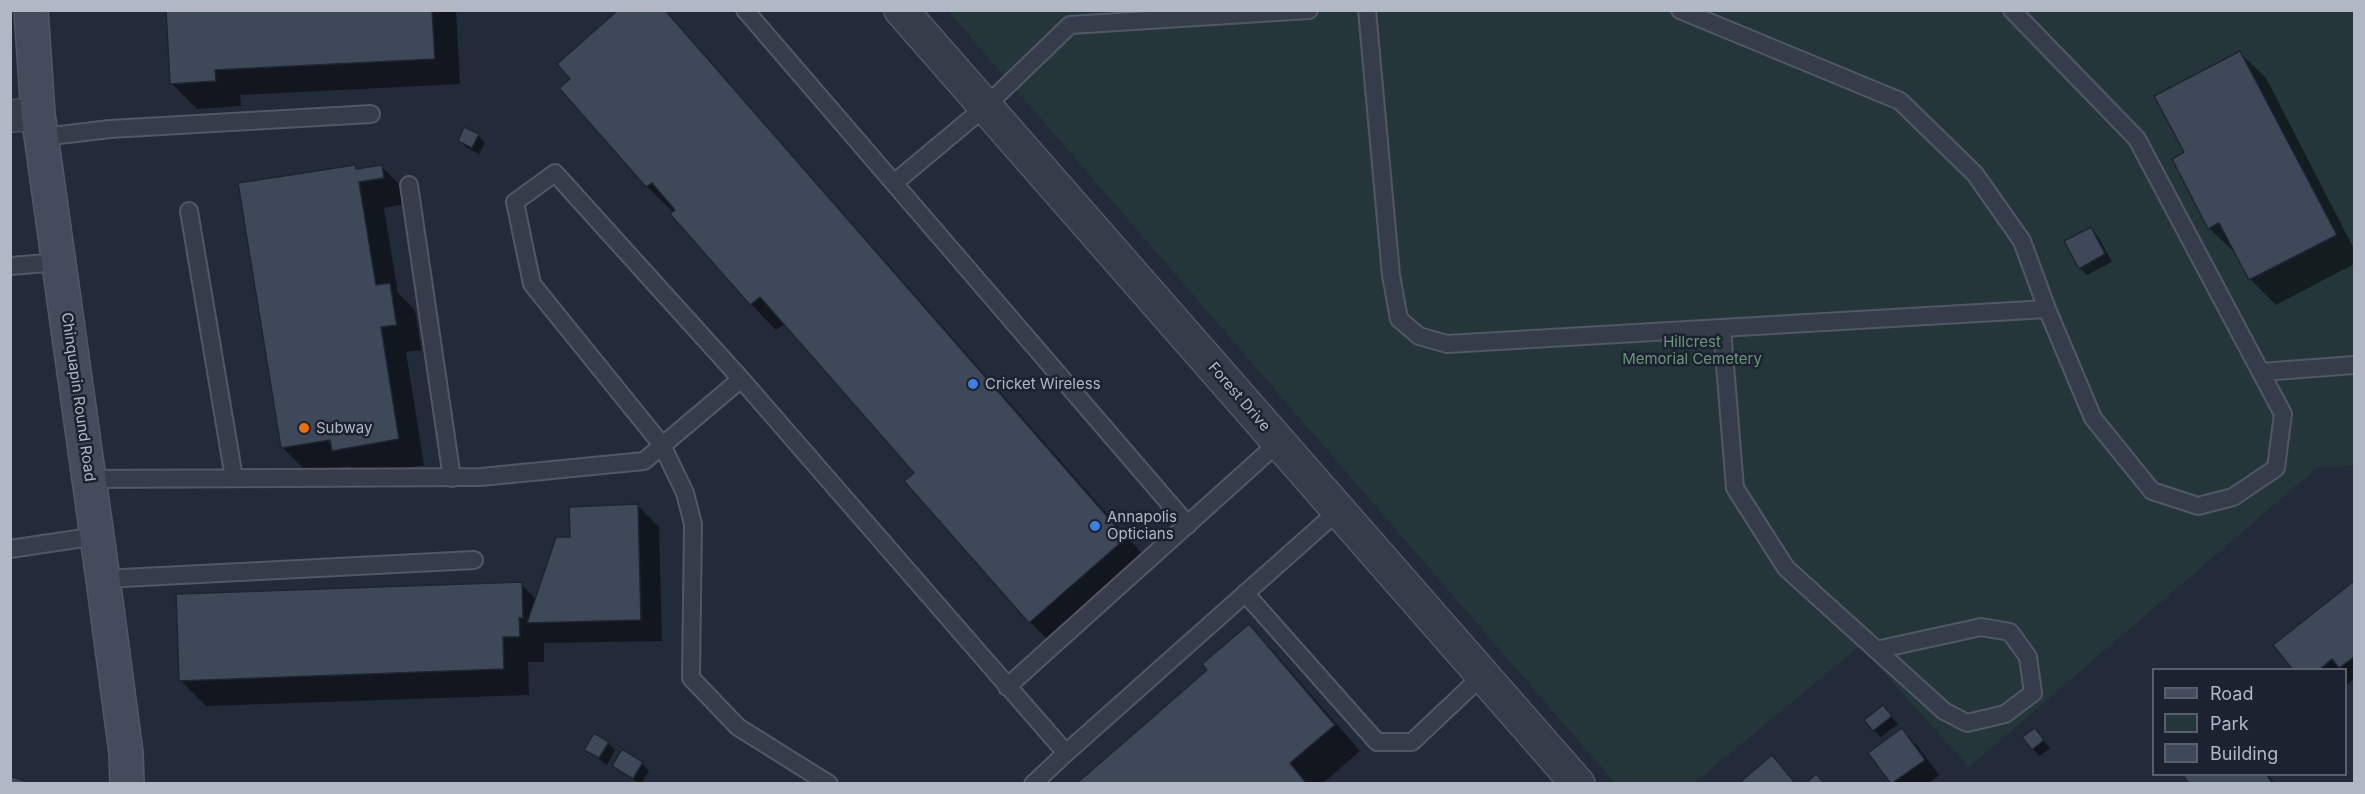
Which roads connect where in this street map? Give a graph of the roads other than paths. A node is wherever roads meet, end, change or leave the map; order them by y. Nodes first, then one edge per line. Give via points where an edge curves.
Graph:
1 (31, 10) edge
2 (745, 10) edge
3 (901, 10) edge
4 (1309, 10) edge
5 (1367, 10) edge
6 (1680, 10) edge
7 (2013, 10) edge
8 (986, 107) junction
9 (372, 114) dead end
10 (30, 122) edge
11 (894, 183) junction
12 (409, 185) dead end
13 (189, 211) dead end
14 (59, 262) junction
15 (10, 266) edge
16 (2047, 309) junction
17 (1722, 328) junction
18 (2355, 365) edge
19 (2261, 372) junction
20 (741, 379) junction
21 (1279, 442) junction
22 (662, 445) junction
23 (234, 478) junction
24 (452, 478) junction
25 (89, 479) junction
26 (1339, 510) junction
27 (1188, 525) junction
28 (97, 536) junction
29 (10, 549) edge
30 (474, 560) dead end
31 (103, 579) junction
32 (1245, 592) junction
33 (1876, 650) junction
34 (1483, 675) junction
35 (1007, 687) junction
36 (1066, 753) junction
37 (127, 783) edge
38 (829, 783) edge
39 (1033, 783) edge
40 (1578, 783) edge

1 - 10 main road, Chinquapin Round Road
2 - 11 lane
3 - 8 street, Forest Drive
4 - 8 lane via 1070,25
5 - 17 lane via 1391,274 1399,319 1419,336 1448,344
6 - 16 lane via 1900,101 1975,174 2022,241
7 - 19 lane via 2137,139
8 - 11 lane
8 - 21 street, Forest Drive
9 - 10 lane via 110,129
10 - 14 main road, Chinquapin Round Road
11 - 27 lane
12 - 24 lane
13 - 23 lane
14 - 15 lane
14 - 25 main road, Chinquapin Round Road
16 - 17 lane
16 - 19 lane via 2092,418 2152,491 2198,506 2233,497 2276,468 2283,414
17 - 33 lane via 1735,488 1786,568
18 - 19 lane
20 - 22 lane
20 - 22 lane via 555,173 515,202 532,284
20 - 35 lane
21 - 26 street, Forest Drive
21 - 27 lane
22 - 24 lane via 644,461
22 - 38 lane via 685,493 693,524 691,678 738,727
23 - 24 lane
23 - 25 lane
25 - 28 main road, Chinquapin Round Road
26 - 32 lane
26 - 34 street, Forest Drive
27 - 35 lane
28 - 29 lane
28 - 31 main road, Chinquapin Round Road
30 - 31 lane
31 - 37 main road, Chinquapin Round Road
32 - 34 lane via 1377,742 1412,742
32 - 36 lane
33 - 33 lane via 1944,711 1967,723 2005,714 2033,693 2028,657 2010,632 1981,627
34 - 40 street, Forest Drive
35 - 36 lane
36 - 39 lane

